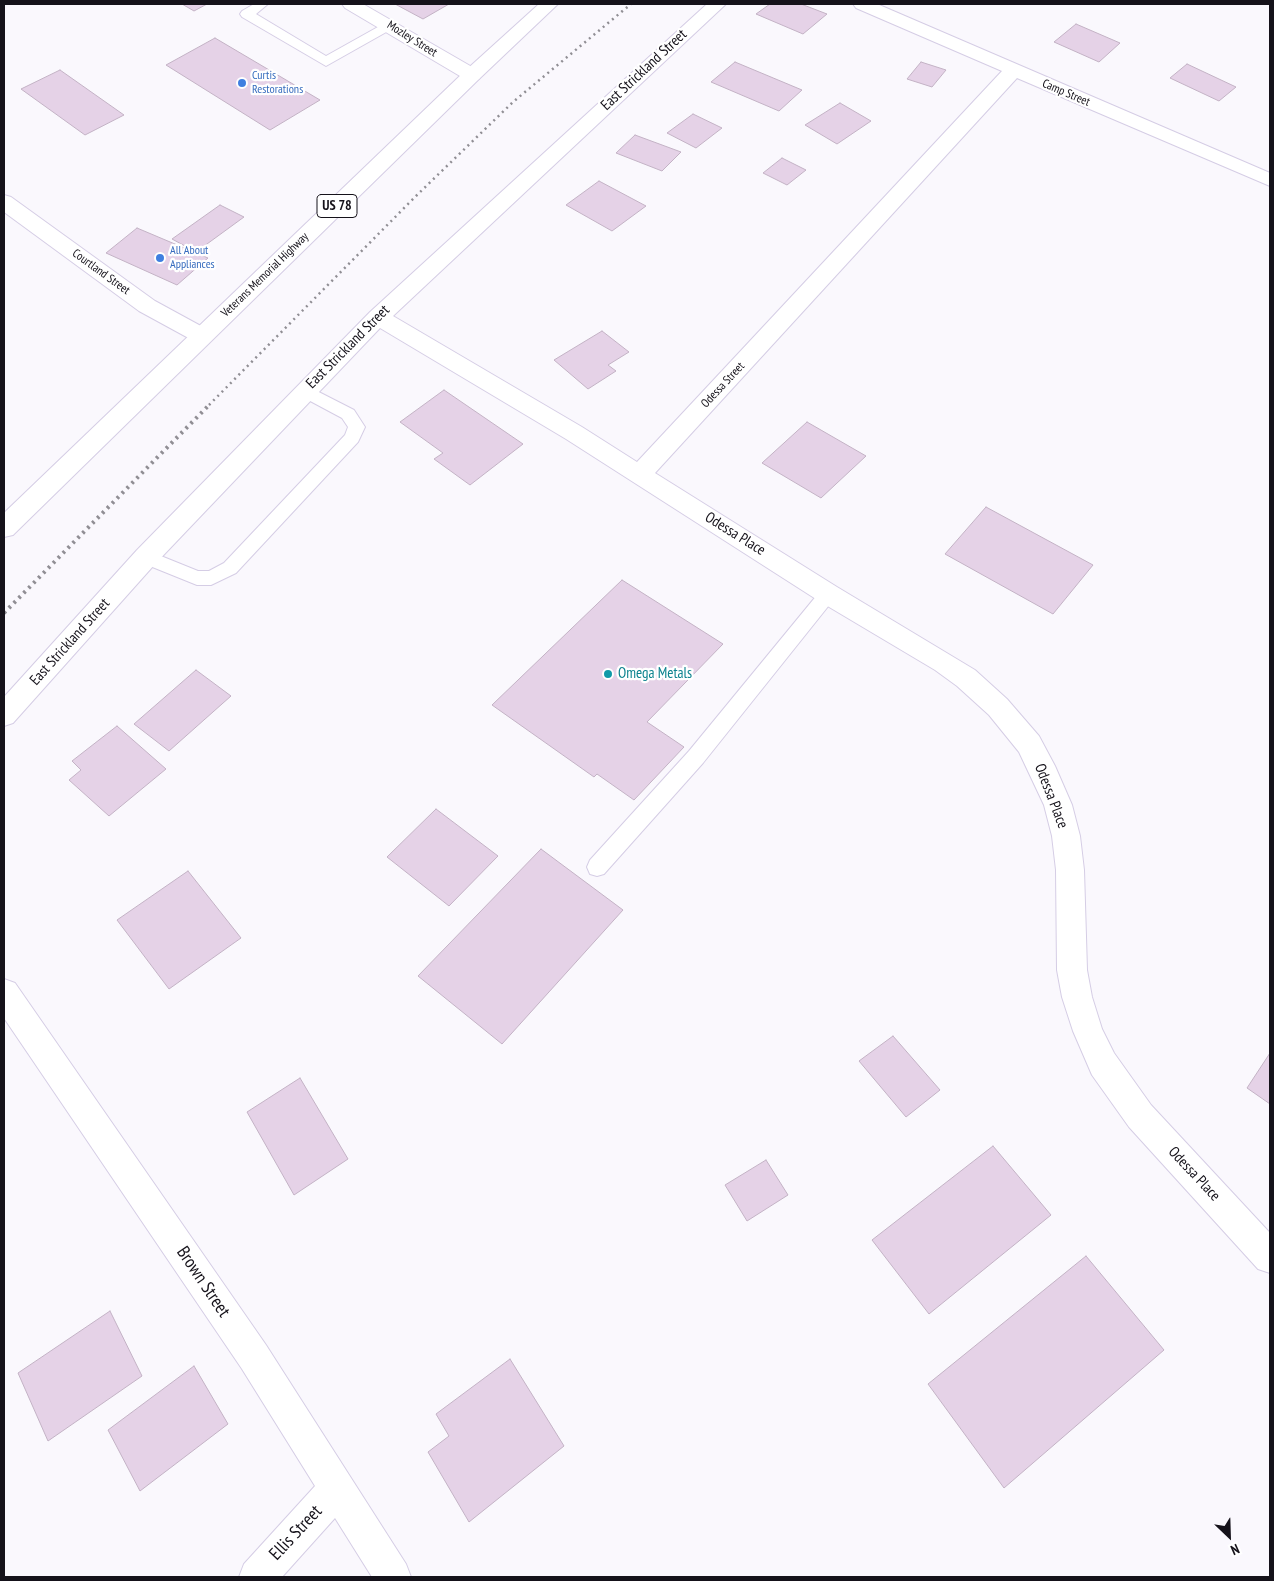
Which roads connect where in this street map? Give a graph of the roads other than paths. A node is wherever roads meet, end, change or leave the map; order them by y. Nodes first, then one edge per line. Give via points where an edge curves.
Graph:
1 (262, 4) edge
2 (351, 4) edge
3 (549, 4) edge
4 (717, 4) edge
5 (862, 4) edge
6 (390, 26) junction
7 (1013, 70) junction
8 (472, 75) junction
9 (1270, 180) edge
10 (4, 202) edge
11 (378, 316) junction
12 (202, 336) junction
13 (305, 391) junction
14 (640, 474) junction
15 (4, 528) edge
16 (146, 558) junction
17 (828, 594) junction
18 (4, 715) edge
19 (597, 867) dead end
20 (4, 993) edge
21 (1270, 1257) edge
22 (336, 1490) junction
23 (257, 1577) edge
24 (393, 1577) edge

1 - 6 lane via 247,14 326,62
2 - 6 street, Mozley Street
3 - 8 street, Veterans Memorial Highway / US 78
4 - 11 street, East Strickland Street
5 - 7 street, Camp Street
6 - 8 street, Mozley Street
7 - 9 street, Camp Street
7 - 14 street, Odessa Street
8 - 12 street, Veterans Memorial Highway / US 78
10 - 12 street, Courtland Street via 147,306
11 - 13 street, East Strickland Street
11 - 14 street
12 - 15 street, Veterans Memorial Highway / US 78
13 - 16 street, East Strickland Street
13 - 16 lane via 348,414 357,427 352,438 230,568 212,578 197,578
14 - 17 street, Odessa Place
16 - 18 street, East Strickland Street
17 - 19 lane via 696,757
17 - 21 street, Odessa Place via 966,678 998,707 1029,744 1058,805 1066,836 1072,970 1077,997 1102,1064 1140,1116
20 - 22 street, Brown Street via 254,1357
22 - 23 street, Ellis Street
22 - 24 street, Brown Street

